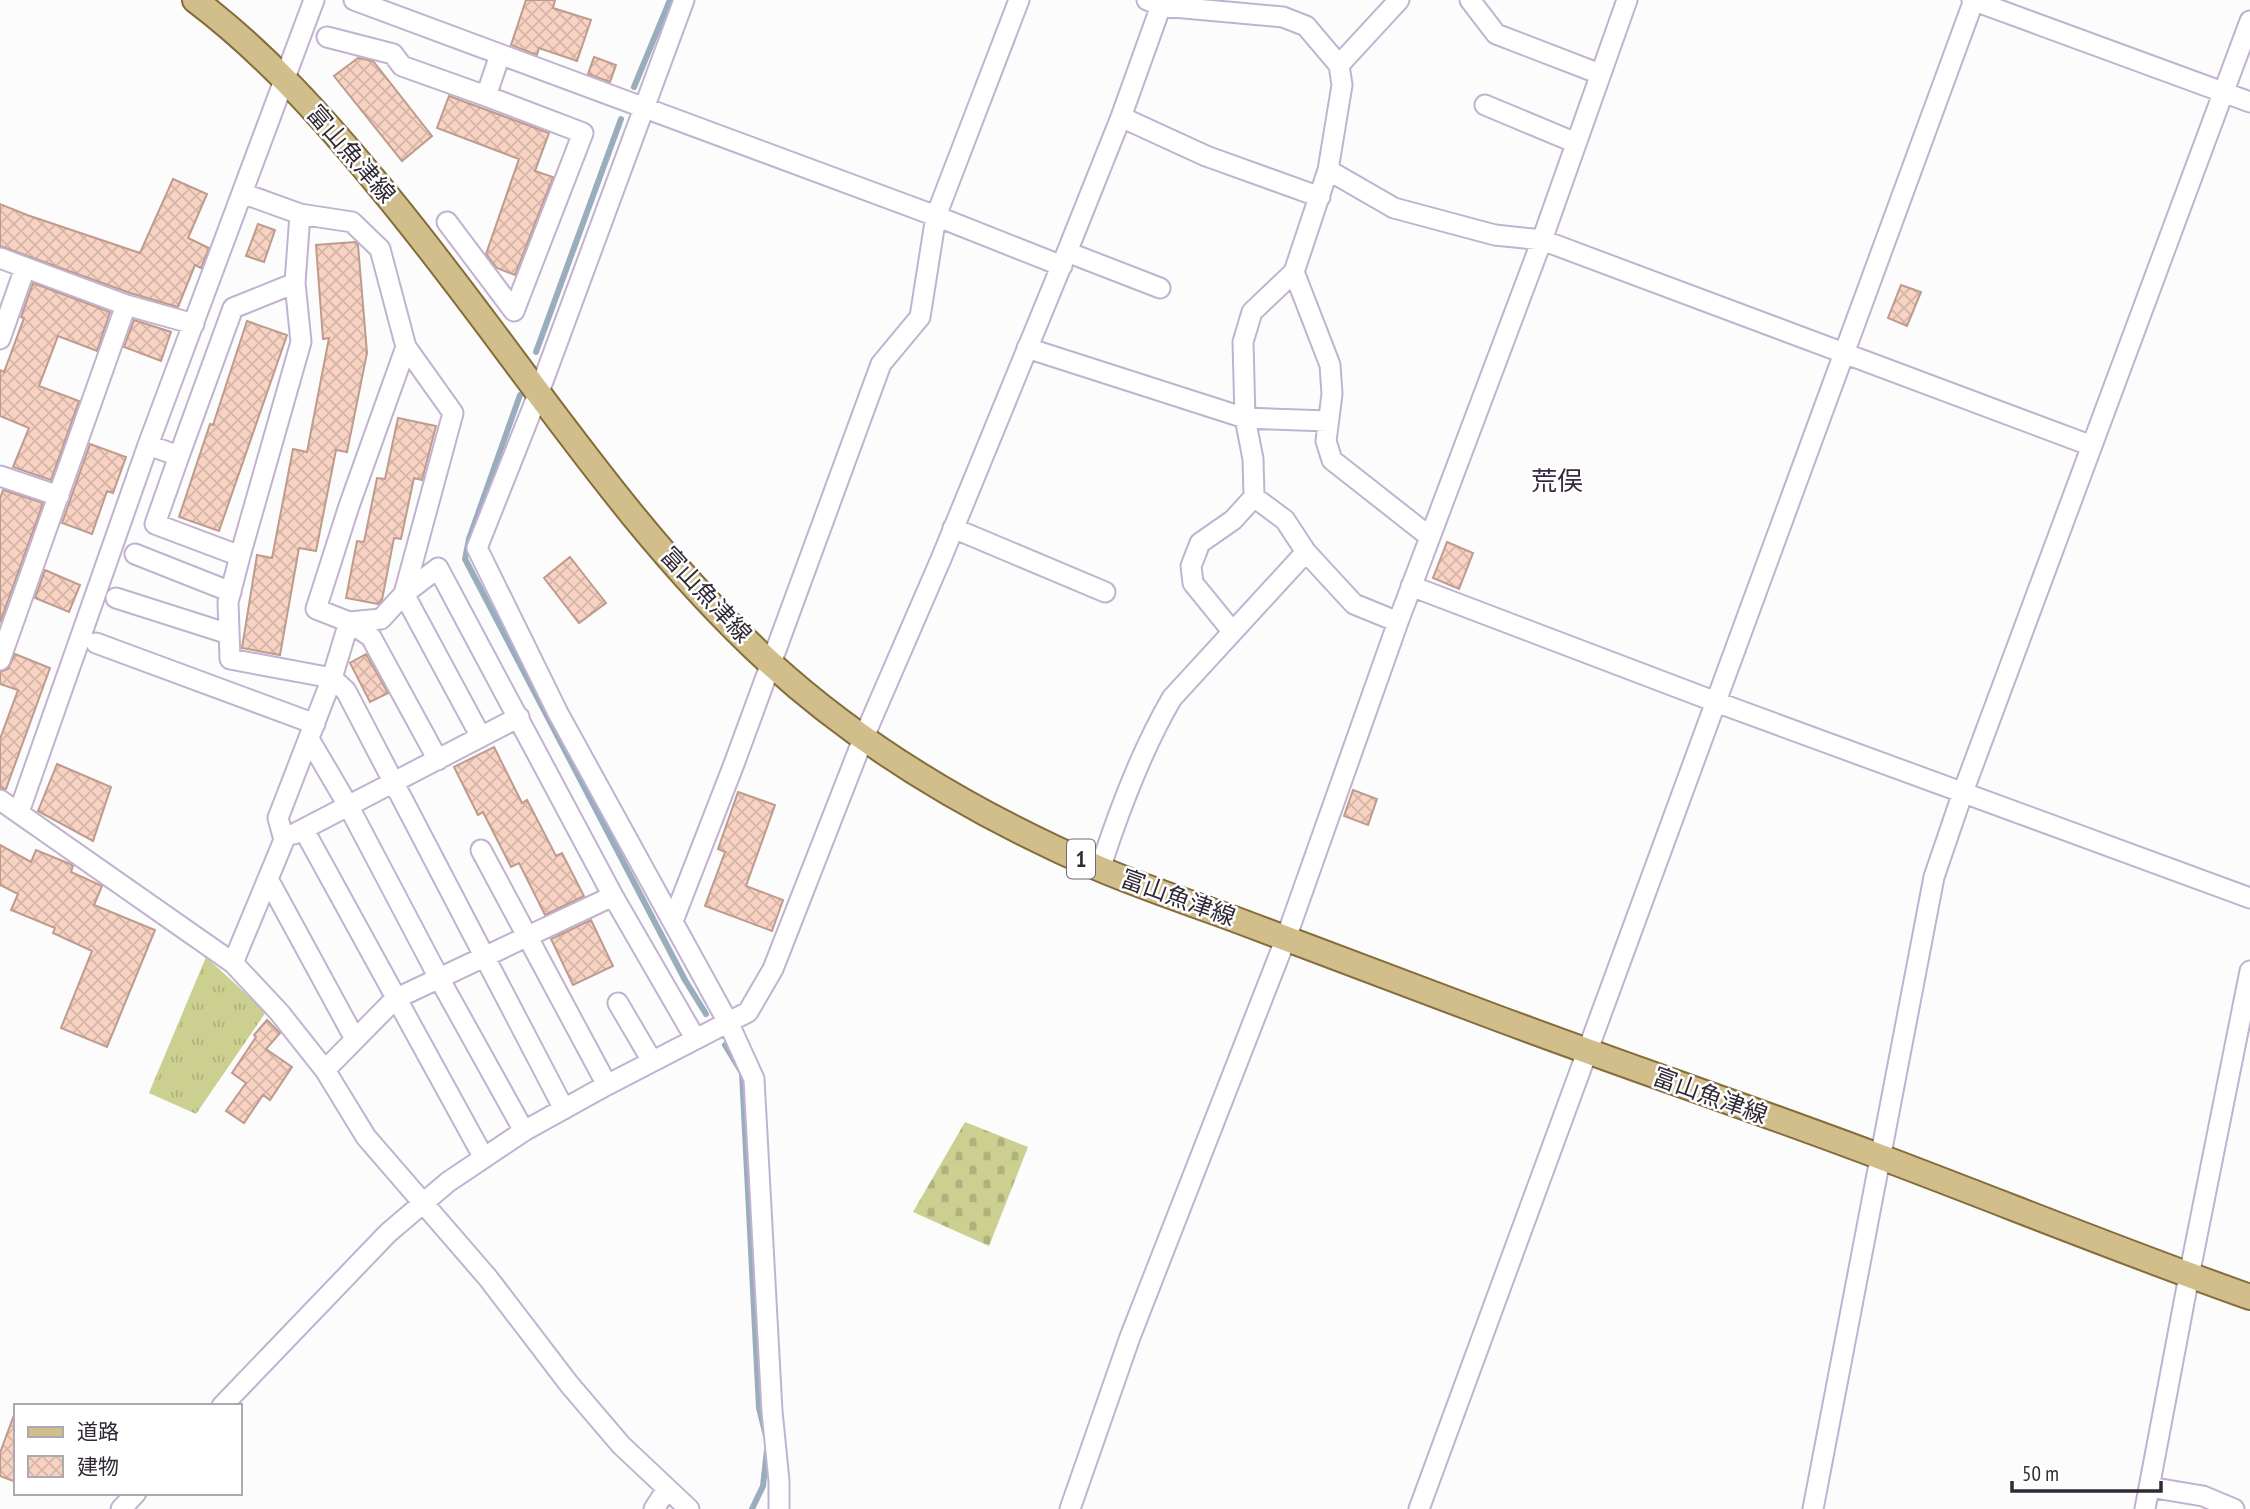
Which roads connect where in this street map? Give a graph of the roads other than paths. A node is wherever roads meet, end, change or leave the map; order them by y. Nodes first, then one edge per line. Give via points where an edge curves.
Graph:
1 (195, 0) edge
2 (314, 0) edge
3 (354, 0) edge
4 (684, 0) edge
5 (1019, 0) edge
6 (1399, 0) edge
7 (1471, 0) edge
8 (1628, 0) edge
9 (1973, 0) edge
10 (1158, 2) edge
11 (2250, 21) edge
12 (327, 37) dead end
13 (499, 55) junction
14 (1339, 65) junction
15 (1600, 74) junction
16 (284, 78) junction
17 (2222, 92) junction
18 (486, 96) junction
19 (2250, 102) edge
20 (1485, 105) dead end
21 (642, 109) junction
22 (1121, 117) junction
23 (1576, 143) junction
24 (1328, 170) junction
25 (242, 193) junction
26 (1320, 197) junction
27 (300, 214) junction
28 (936, 216) junction
29 (447, 222) dead end
30 (1542, 240) junction
31 (0, 258) edge
32 (1065, 259) junction
33 (25, 268) junction
34 (1294, 272) junction
35 (295, 283) junction
36 (1160, 288) dead end
37 (127, 305) junction
38 (514, 311) junction
39 (194, 324) junction
40 (497, 336) junction
41 (0, 339) edge
42 (406, 347) junction
43 (1027, 348) junction
44 (1844, 355) junction
45 (539, 393) junction
46 (1245, 418) junction
47 (1328, 421) junction
48 (148, 445) junction
49 (2092, 446) junction
50 (179, 456) junction
51 (0, 476) edge
52 (59, 496) junction
53 (1254, 497) junction
54 (953, 528) junction
55 (1430, 537) junction
56 (1306, 552) junction
57 (135, 554) dead end
58 (240, 556) junction
59 (1411, 586) junction
60 (231, 592) junction
61 (1105, 592) dead end
62 (404, 594) junction
63 (116, 598) dead end
64 (349, 622) junction
65 (1398, 622) junction
66 (1232, 631) junction
67 (229, 634) junction
68 (96, 643) dead end
69 (0, 660) edge
70 (770, 662) junction
71 (332, 678) junction
72 (1716, 702) junction
73 (519, 717) junction
74 (312, 731) junction
75 (481, 737) junction
76 (863, 739) junction
77 (438, 760) junction
78 (396, 783) junction
79 (1963, 792) junction
80 (0, 800) edge
81 (349, 807) junction
82 (19, 812) junction
83 (303, 830) junction
84 (284, 840) junction
85 (481, 850) dead end
86 (1100, 869) junction
87 (268, 879) junction
88 (613, 896) junction
89 (2250, 898) edge
90 (673, 921) junction
91 (528, 936) junction
92 (1286, 938) junction
93 (483, 957) junction
94 (233, 963) junction
95 (2250, 971) edge
96 (439, 978) junction
97 (395, 999) junction
98 (618, 1003) dead end
99 (729, 1024) junction
100 (695, 1038) junction
101 (355, 1039) junction
102 (1587, 1052) junction
103 (652, 1061) junction
104 (325, 1070) junction
105 (607, 1085) junction
106 (564, 1109) junction
107 (524, 1131) junction
108 (1881, 1157) junction
109 (484, 1158) junction
110 (423, 1204) junction
111 (2189, 1276) junction
112 (2250, 1297) edge
113 (224, 1404) edge
114 (2149, 1488) junction
115 (667, 1489) junction
116 (134, 1495) edge
117 (121, 1509) edge
118 (654, 1509) edge
119 (689, 1509) edge
120 (779, 1509) edge
121 (1070, 1509) edge
122 (1419, 1509) edge
123 (1813, 1509) edge
124 (2145, 1509) edge
125 (2234, 1509) edge

1 - 16 main road, 富山魚津線 / 1 via 229,25
2 - 16 street
3 - 13 street
4 - 21 street
5 - 28 street
6 - 14 street
7 - 15 street via 1496,34
8 - 15 street
9 - 17 street
9 - 44 street
10 - 14 street via 1283,18 1306,26
10 - 22 street
11 - 17 street
12 - 18 street via 393,54 402,66
13 - 18 street
13 - 21 street
14 - 24 street via 1342,85
15 - 23 street
16 - 25 street
16 - 40 main road, 富山魚津線 / 1 via 430,247
17 - 19 street
17 - 49 street
18 - 38 street via 583,133
20 - 23 street
21 - 28 street
21 - 45 street
22 - 26 street via 1206,156
22 - 32 street
23 - 30 street
24 - 26 street
24 - 30 street via 1394,208 1495,235
25 - 27 street
25 - 39 street
26 - 34 street
27 - 35 street
27 - 42 street via 352,222 380,249
28 - 32 street
28 - 70 street via 920,317 881,364
29 - 38 street
30 - 44 street
30 - 55 street
31 - 33 street
32 - 36 street
32 - 43 street
33 - 37 street
33 - 41 street
34 - 46 street via 1252,313 1243,342
34 - 47 street via 1330,365
35 - 50 street via 233,308
35 - 58 street via 301,342
37 - 39 street
37 - 52 street
38 - 40 street
39 - 48 street
40 - 45 main road, 富山魚津線 / 1
42 - 62 street via 453,413
42 - 64 street via 316,609
43 - 46 street
43 - 54 street
44 - 49 street
44 - 72 street
45 - 70 main road, 富山魚津線 / 1 via 639,523
45 - 90 street via 477,548 558,713
46 - 47 street
46 - 53 street
47 - 55 street via 1326,441 1332,460
48 - 50 street
48 - 82 street
49 - 79 street
50 - 58 street via 155,524
51 - 52 street
52 - 69 street
53 - 56 street via 1285,520
53 - 66 street via 1233,520 1200,542 1191,566 1193,583
54 - 61 street
54 - 76 street
55 - 59 street
56 - 65 street via 1354,604
56 - 66 street
57 - 60 street
58 - 60 street
59 - 65 street
59 - 72 street
60 - 67 street
62 - 64 street via 381,619
62 - 73 street via 438,568
62 - 75 street
63 - 67 street
64 - 71 street
64 - 77 street via 371,637
65 - 92 street
66 - 86 street via 1172,698 1158,722
67 - 71 street via 230,659
68 - 74 street
70 - 76 main road, 富山魚津線 / 1
70 - 90 street
71 - 74 street
71 - 78 street via 346,691
72 - 79 street
72 - 102 street
73 - 75 street
73 - 88 street
74 - 81 street
74 - 84 street via 278,818
75 - 77 street
76 - 86 main road, 富山魚津線 / 1 via 942,789
76 - 99 street via 773,969 748,1012
77 - 78 street
78 - 81 street
78 - 93 street
79 - 89 street
79 - 108 street via 1934,877
80 - 82 street
81 - 83 street
81 - 96 street
82 - 94 street
83 - 84 street
83 - 97 street
84 - 87 street
85 - 91 street
86 - 92 main road, 富山魚津線 / 1
87 - 94 street
87 - 101 street
88 - 91 street
88 - 100 street
90 - 99 street
91 - 93 street
91 - 105 street
92 - 102 main road, 富山魚津線 / 1
92 - 121 street via 1130,1337
93 - 96 street
93 - 106 street
94 - 104 street
95 - 111 street
96 - 97 street
96 - 107 street
97 - 101 street
97 - 109 street
98 - 103 street
99 - 100 street
99 - 120 street via 754,1079
100 - 103 street
101 - 104 street
102 - 108 main road, 富山魚津線 / 1
102 - 122 street
103 - 105 street
104 - 110 street via 366,1137
105 - 106 street
106 - 107 street
107 - 109 street
108 - 111 main road, 富山魚津線 / 1
108 - 123 street
109 - 110 street
110 - 113 street via 388,1233
110 - 115 street via 621,1446
111 - 112 main road, 富山魚津線 / 1
111 - 114 street
114 - 124 street
114 - 125 street via 2203,1496
115 - 118 street
115 - 119 street
116 - 117 street

